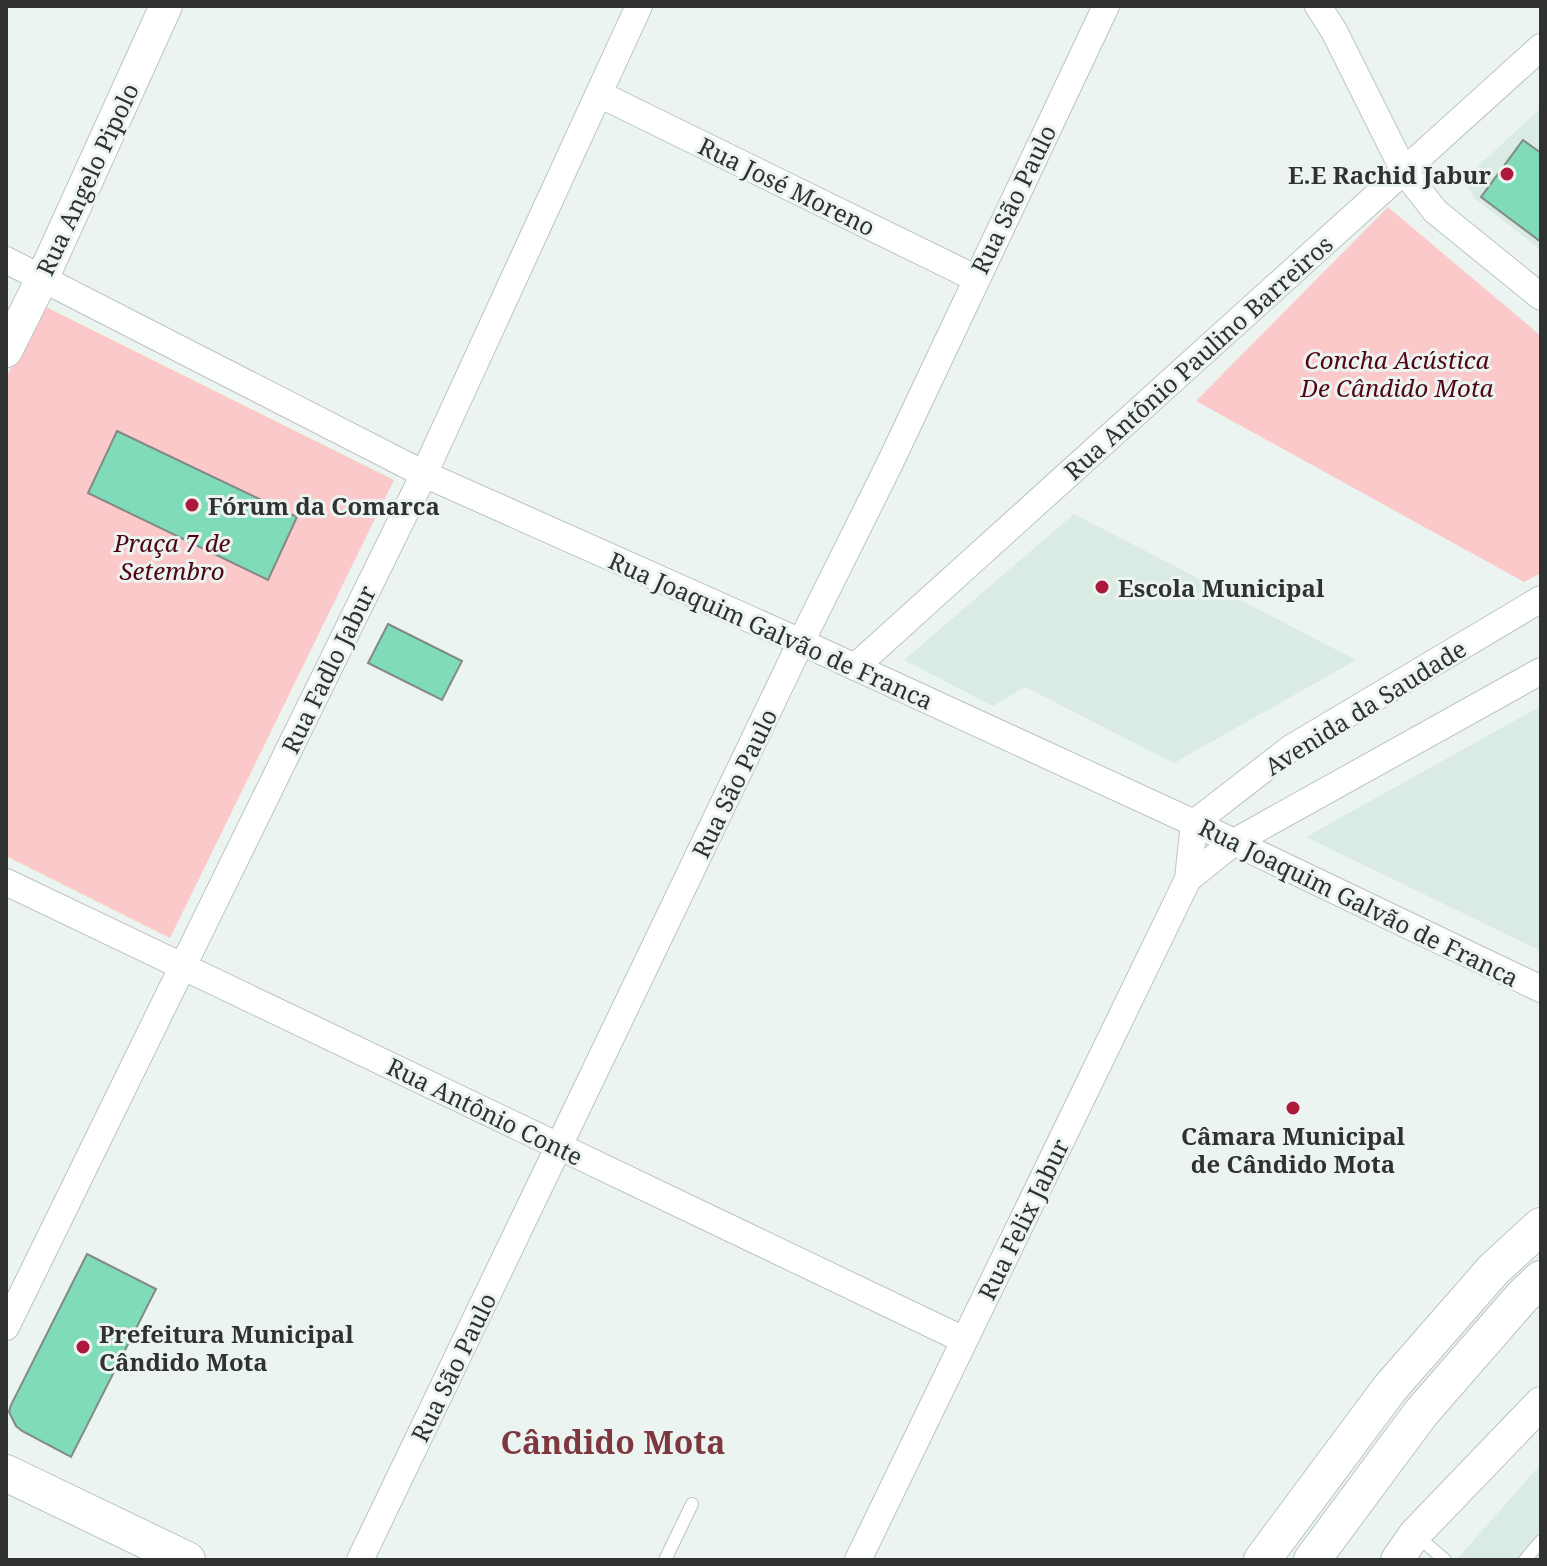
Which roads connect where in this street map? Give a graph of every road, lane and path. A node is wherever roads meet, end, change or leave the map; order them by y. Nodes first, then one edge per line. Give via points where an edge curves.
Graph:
1 (166, 6) edge
2 (639, 6) edge
3 (1106, 6) edge
4 (1318, 6) edge
5 (1541, 47) edge
6 (599, 94) junction
7 (1404, 171) junction
8 (6, 260) edge
9 (43, 277) junction
10 (975, 278) junction
11 (1541, 297) edge
12 (6, 351) edge
13 (424, 474) junction
14 (1541, 599) edge
15 (801, 642) junction
16 (855, 667) junction
17 (1541, 671) edge
18 (1194, 823) junction
19 (1234, 842) junction
20 (1188, 879) junction
21 (6, 882) edge
22 (182, 967) junction
23 (1541, 989) edge
24 (559, 1147) junction
25 (1541, 1226) edge
26 (1541, 1279) edge
27 (6, 1327) edge
28 (964, 1340) junction
29 (1541, 1403) edge
30 (6, 1473) edge
31 (692, 1504) dead end
32 (1541, 1541) edge
33 (1406, 1547) edge
34 (187, 1560) edge
35 (360, 1560) edge
36 (665, 1560) edge
37 (858, 1560) edge
38 (1262, 1560) edge
39 (1312, 1560) edge
40 (1445, 1560) edge
41 (1525, 1560) edge

1 - 9 street, Rua Angelo Pipolo
2 - 6 street, Rua Fadlo Jabur
3 - 10 street, Rua São Paulo
4 - 7 street
5 - 7 street, Rua Antônio Paulino Barreiros
6 - 10 street, Rua José Moreno
6 - 13 street, Rua Fadlo Jabur
7 - 11 street via 1435,211
7 - 16 street, Rua Antônio Paulino Barreiros
8 - 9 street, Rua Joaquim Galvão de Franca
9 - 12 street, Rua Angelo Pipolo
9 - 13 street, Rua Joaquim Galvão de Franca
10 - 15 street, Rua São Paulo
13 - 15 street, Rua Joaquim Galvão de Franca
13 - 22 street, Rua Fadlo Jabur
14 - 18 street, Avenida da Saudade via 1291,748
15 - 16 street, Rua Joaquim Galvão de Franca
15 - 24 street, Rua São Paulo
16 - 18 street, Rua Joaquim Galvão de Franca
17 - 19 street, Avenida da Saudade
18 - 19 street, Rua Joaquim Galvão de Franca
18 - 20 street, Rua Felix Jabur
19 - 20 street, Rua Felix Jabur
19 - 23 street, Rua Joaquim Galvão de Franca
20 - 28 street, Rua Felix Jabur
21 - 22 street, Rua Antônio Conte
22 - 24 street, Rua Antônio Conte
22 - 27 street, Rua Fadlo Jabur
24 - 28 street, Rua Antônio Conte
24 - 35 street, Rua São Paulo
25 - 38 main road via 1494,1269 1390,1388
26 - 39 main road via 1421,1413
28 - 37 street, Rua Felix Jabur
29 - 33 street
30 - 34 main road
31 - 36 lane
32 - 41 lane
33 - 40 lane

